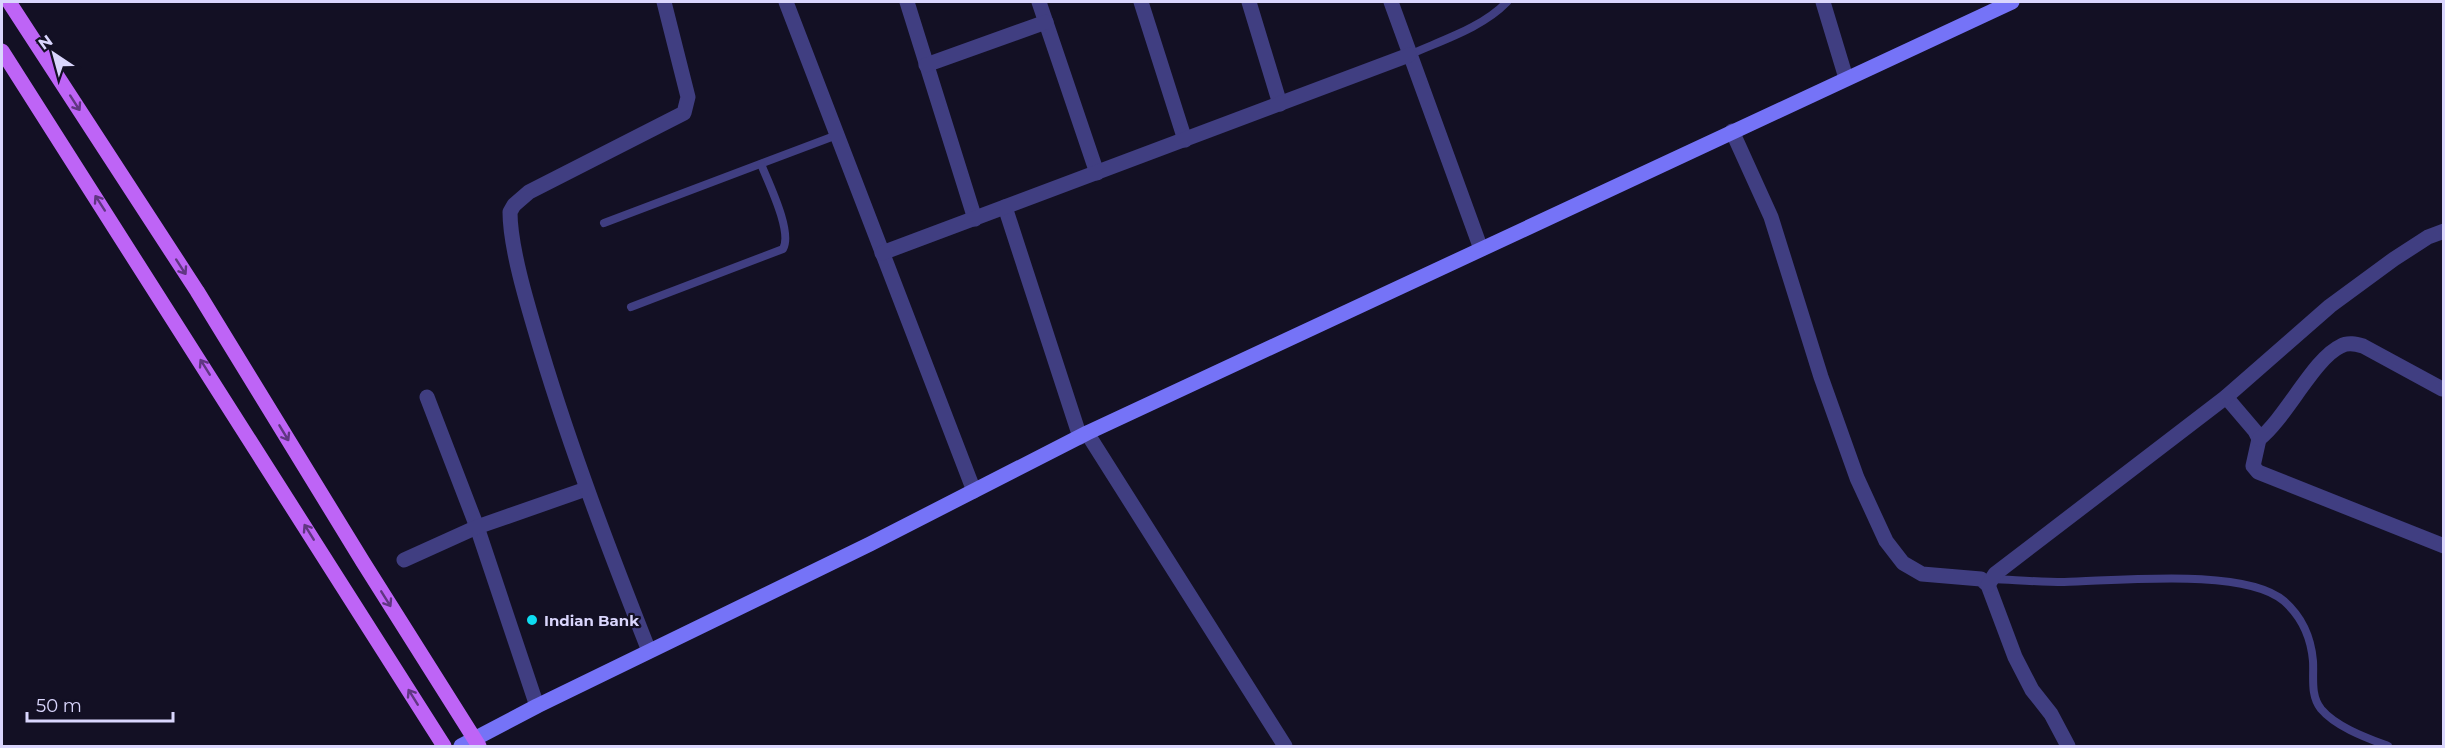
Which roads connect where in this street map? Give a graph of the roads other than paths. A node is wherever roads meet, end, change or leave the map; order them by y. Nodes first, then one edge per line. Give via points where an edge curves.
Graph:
1 (9, 2) edge
2 (664, 2) edge
3 (786, 2) edge
4 (907, 2) edge
5 (1039, 2) edge
6 (1141, 2) edge
7 (1249, 2) edge
8 (1390, 2) edge
9 (1507, 2) edge
10 (1823, 2) edge
11 (2012, 2) edge
12 (1046, 22) junction
13 (2, 51) edge
14 (1409, 55) junction
15 (926, 64) junction
16 (1846, 78) junction
17 (1280, 104) junction
18 (1732, 131) junction
19 (837, 135) junction
20 (1185, 140) junction
21 (761, 164) junction
22 (1097, 173) junction
23 (1005, 207) junction
24 (975, 219) junction
25 (604, 223) dead end
26 (2444, 231) edge
27 (1481, 249) junction
28 (882, 254) junction
29 (631, 307) dead end
30 (2442, 389) edge
31 (427, 397) dead end
32 (2226, 397) junction
33 (1084, 435) junction
34 (2259, 440) junction
35 (586, 489) junction
36 (974, 491) junction
37 (477, 527) junction
38 (2444, 546) edge
39 (404, 560) dead end
40 (1990, 582) junction
41 (649, 651) junction
42 (537, 706) junction
43 (472, 744) edge
44 (444, 747) edge
45 (1285, 747) edge
46 (2068, 747) edge
47 (2388, 747) edge

1 -> 43 main road via 197,291
2 - 35 street via 688,97 684,113 529,192 510,212 530,315
3 - 19 street
4 - 15 street
5 - 12 street
6 - 20 street
7 - 17 street
8 - 14 street
9 - 14 lane via 1474,25
10 - 16 street
11 - 16 street
12 - 15 street
12 - 22 street
44 -> 13 main road
14 - 17 street
14 - 27 street
15 - 24 street
16 - 18 street
17 - 20 street
18 - 27 street
18 - 40 street via 1771,218 1845,445 1886,541 1903,563 1922,574
19 - 21 lane
19 - 28 street
20 - 22 street
21 - 25 lane
21 - 29 lane via 783,221 783,249
22 - 23 street
23 - 24 street
23 - 33 street
24 - 28 street
26 - 32 street via 2394,259 2330,306
27 - 33 street
28 - 36 street
30 - 34 street via 2364,346 2341,345 2324,359 2271,430
31 - 37 street
32 - 34 street
32 - 40 street
33 - 36 street
33 - 45 street
34 - 38 street via 2253,466 2258,472
35 - 37 street
35 - 41 street
36 - 41 street
37 - 39 street
37 - 42 street
40 - 46 street via 2015,657
40 - 47 lane via 2175,578 2249,585 2283,599 2307,630 2313,660 2312,687 2319,707
41 - 42 street
42 - 43 street

